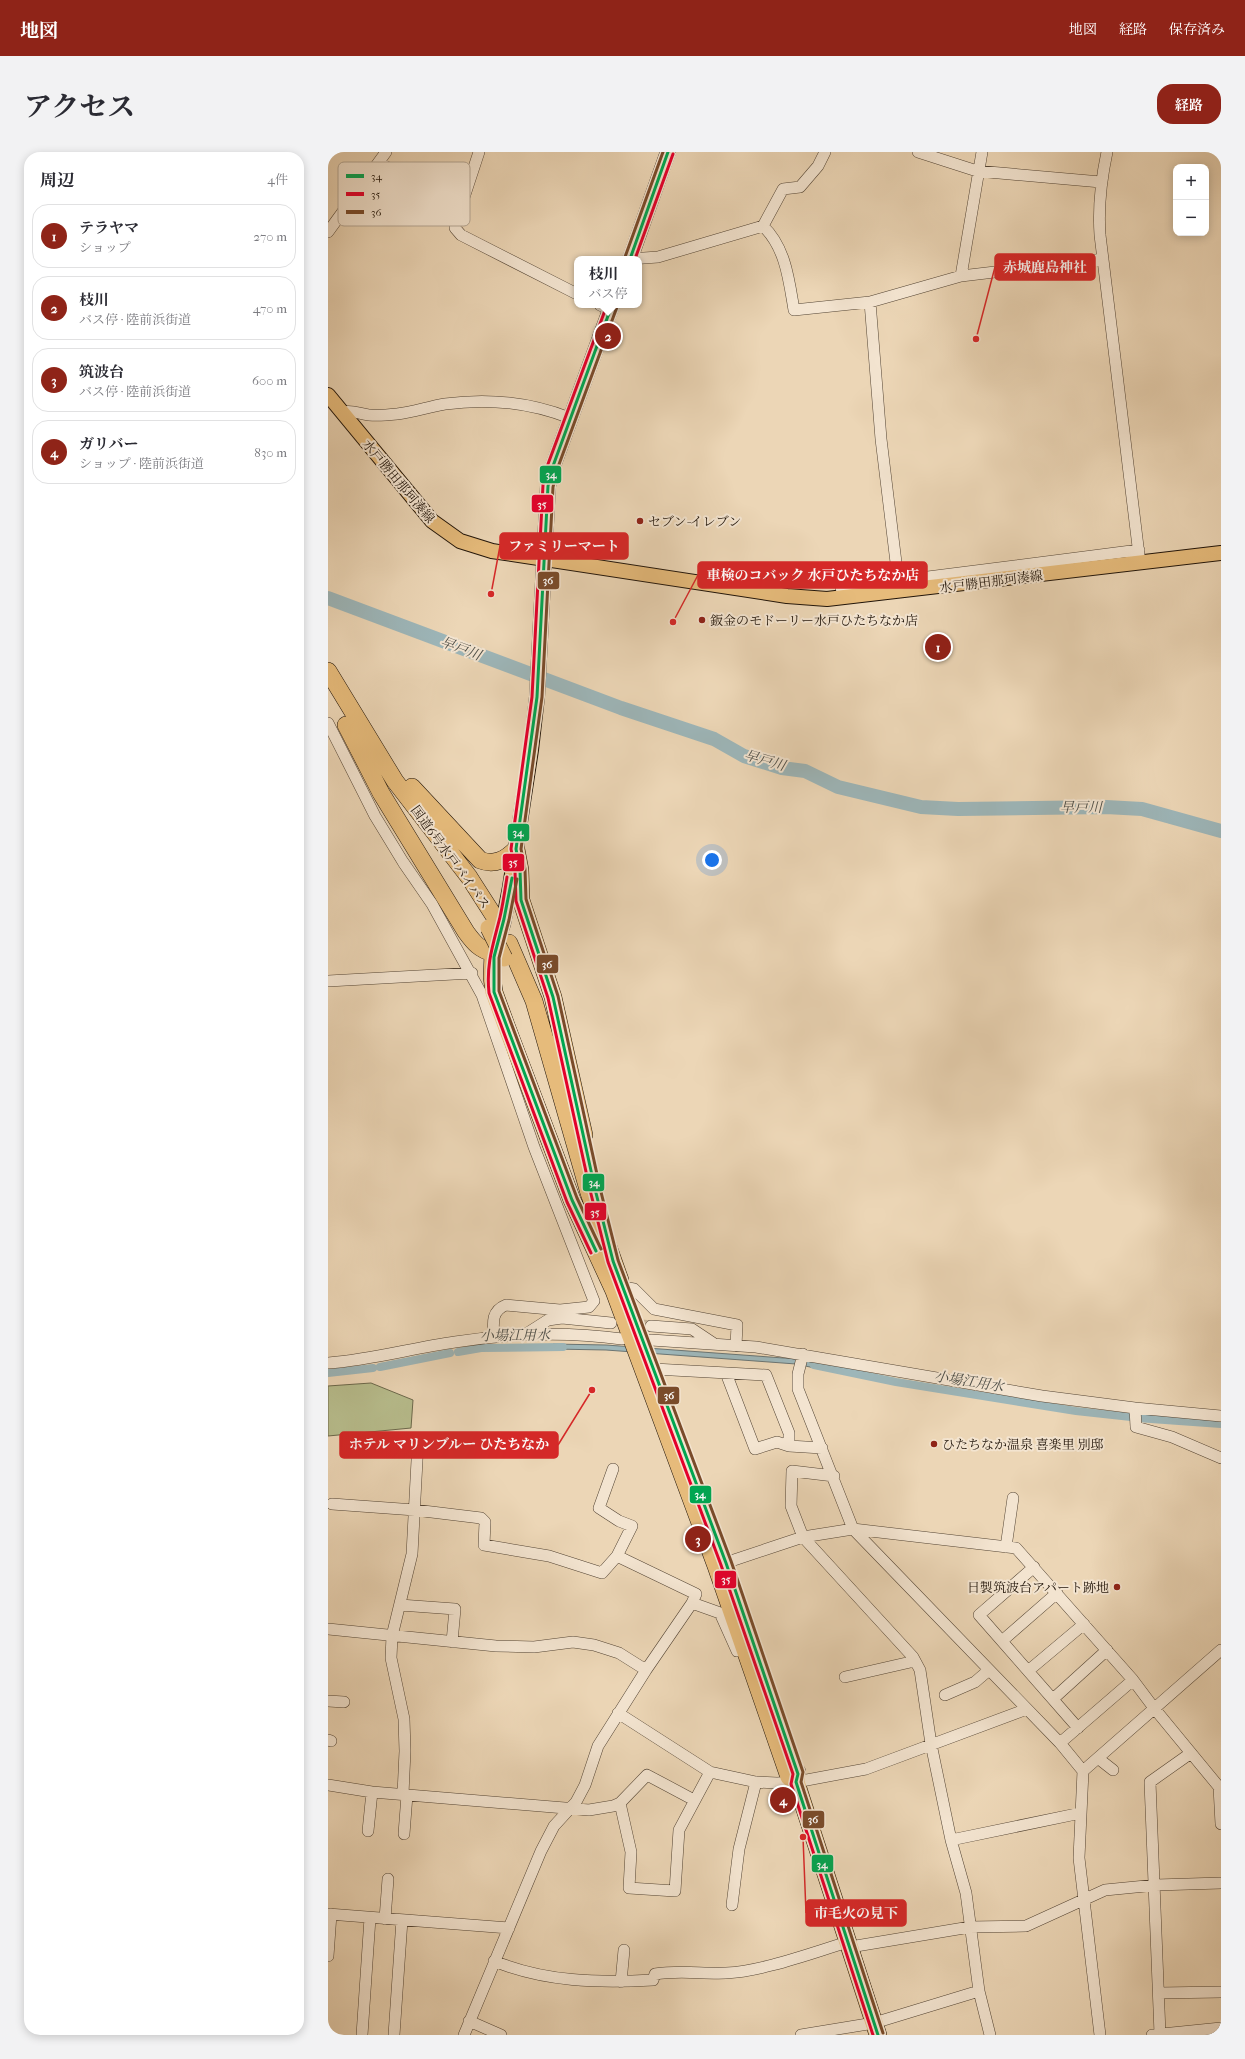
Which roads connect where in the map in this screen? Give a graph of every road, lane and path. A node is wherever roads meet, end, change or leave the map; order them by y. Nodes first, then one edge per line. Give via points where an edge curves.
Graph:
1 (386, 152) edge
2 (479, 152) edge
3 (668, 152) edge
4 (825, 152) edge
5 (918, 152) edge
6 (982, 152) edge
7 (1107, 152) edge
8 (380, 162) edge
9 (977, 171) junction
10 (470, 180) edge
11 (1101, 182) junction
12 (338, 218) edge
13 (455, 226) edge
14 (764, 226) junction
15 (328, 232) edge
16 (631, 256) edge
17 (642, 259) edge
18 (1103, 259) junction
19 (961, 276) junction
20 (574, 292) edge
21 (870, 302) junction
22 (608, 308) edge
23 (328, 395) edge
24 (343, 412) junction
25 (570, 418) junction
26 (1221, 553) edge
27 (1139, 556) junction
28 (544, 558) junction
29 (899, 586) junction
30 (841, 588) dead end
31 (328, 671) edge
32 (328, 693) edge
33 (328, 723) edge
34 (354, 726) junction
35 (516, 849) junction
36 (496, 950) junction
37 (462, 957) junction
38 (472, 973) junction
39 (328, 981) edge
40 (488, 993) junction
41 (613, 1261) junction
42 (616, 1283) junction
43 (611, 1323) tunnel mouth
44 (650, 1326) tunnel mouth
45 (526, 1334) junction
46 (494, 1337) junction
47 (622, 1339) dead end
48 (651, 1340) tunnel mouth
49 (715, 1344) junction
50 (736, 1346) junction
51 (803, 1354) junction
52 (328, 1363) edge
53 (654, 1369) junction
54 (726, 1373) junction
55 (1134, 1408) junction
56 (1221, 1416) edge
57 (418, 1442) dead end
58 (789, 1446) junction
59 (822, 1448) junction
60 (1221, 1458) edge
61 (613, 1469) dead end
62 (834, 1476) junction
63 (1013, 1498) dead end
64 (332, 1504) dead end
65 (415, 1510) junction
66 (854, 1529) junction
67 (803, 1536) junction
68 (1006, 1547) junction
69 (617, 1556) junction
70 (1031, 1563) junction
71 (721, 1564) junction
72 (1057, 1593) junction
73 (692, 1603) junction
74 (400, 1605) junction
75 (1084, 1624) junction
76 (328, 1629) edge
77 (392, 1636) junction
78 (1002, 1641) junction
79 (452, 1642) junction
80 (745, 1648) junction
81 (1107, 1650) junction
82 (1221, 1650) edge
83 (915, 1661) junction
84 (646, 1670) junction
85 (989, 1670) junction
86 (1028, 1671) junction
87 (845, 1677) dead end
88 (1133, 1680) junction
89 (945, 1695) dead end
90 (1053, 1699) junction
91 (328, 1702) edge
92 (344, 1702) dead end
93 (1154, 1708) junction
94 (1027, 1709) junction
95 (618, 1712) junction
96 (1078, 1728) junction
97 (1060, 1743) junction
98 (931, 1744) junction
99 (1191, 1753) junction
100 (1099, 1759) junction
101 (1113, 1770) dead end
102 (1082, 1771) junction
103 (710, 1772) junction
104 (756, 1782) junction
105 (796, 1782) junction
106 (328, 1785) edge
107 (1220, 1786) edge
108 (372, 1792) junction
109 (405, 1795) junction
110 (694, 1800) junction
111 (620, 1803) junction
112 (570, 1809) junction
113 (1081, 1813) junction
114 (1221, 1824) edge
115 (368, 1831) dead end
116 (404, 1834) dead end
117 (951, 1840) junction
118 (388, 1879) dead end
119 (1221, 1883) edge
120 (1156, 1885) junction
121 (1083, 1899) junction
122 (732, 1905) dead end
123 (330, 1914) edge
124 (370, 1918) junction
125 (385, 1919) junction
126 (402, 1920) junction
127 (970, 1927) junction
128 (509, 1928) junction
129 (849, 1944) junction
130 (624, 1950) dead end
131 (328, 1956) edge
132 (494, 1961) junction
133 (621, 1982) junction
134 (978, 1990) junction
135 (1221, 1992) edge
136 (1159, 1993) junction
137 (469, 2021) junction
138 (1221, 2028) edge
139 (876, 2029) edge
140 (362, 2035) edge
141 (394, 2035) edge
142 (464, 2035) edge
143 (501, 2035) edge
144 (801, 2035) edge
145 (990, 2035) edge
146 (1100, 2035) edge
147 (1156, 2035) edge

1 - 8 street
2 - 10 street
3 - 16 main road
4 - 14 street via 818,166 800,187 783,189
5 - 9 street
6 - 9 street
7 - 11 street
9 - 11 street
9 - 19 street
11 - 18 street via 1099,213
12 - 15 street
13 - 20 street via 457,233
14 - 17 street via 658,258
14 - 21 street via 779,246 794,310
18 - 19 street
18 - 27 street
19 - 21 street
21 - 29 street via 881,439
22 - 25 main road
23 - 24 main road, 水戸勝田那珂湊線
24 - 25 street via 353,411 369,415 397,414 443,404 499,401 531,405
24 - 28 main road, 水戸勝田那珂湊線 via 420,508 441,529 482,549
25 - 28 main road via 548,486
26 - 27 main road, 水戸勝田那珂湊線
27 - 29 main road, 水戸勝田那珂湊線
28 - 29 main road, 水戸勝田那珂湊線 via 799,598 840,598
28 - 35 main road via 537,697
29 - 30 street
31 - 34 highway, 国道6号水戸バイパス
32 - 34 highway, 国道6号水戸バイパス
33 - 37 street via 375,816 432,904
34 - 35 highway via 480,860 494,863 509,856
34 - 36 highway, 国道6号水戸バイパス, bridge via 388,790 459,884 492,922
34 - 36 highway via 382,792 466,932
35 - 36 main road
35 - 41 highway via 521,900 557,1010
36 - 37 street
36 - 40 highway
36 - 41 highway, 国道6号水戸バイパス via 524,976 540,1019 589,1193
36 - 42 highway, 国道6号水戸バイパス via 529,1023 570,1167
37 - 38 street
38 - 39 street
38 - 40 street
40 - 42 highway via 572,1200
40 - 46 street via 534,1147 594,1301 589,1307 560,1310 506,1305 494,1314
41 - 42 highway
42 - 50 street via 634,1289 654,1309 737,1325
42 - 53 highway
42 - 71 highway
43 - 45 street via 562,1318 548,1320
44 - 49 street via 692,1329
45 - 46 street
45 - 47 street via 572,1333
46 - 52 street via 453,1342 376,1358
48 - 49 street
49 - 50 street
50 - 51 street
51 - 55 street via 922,1376
51 - 59 street via 798,1374 798,1389
53 - 54 street
53 - 71 highway
54 - 58 street via 766,1375 789,1433
54 - 58 street via 755,1449 776,1442
55 - 56 street
55 - 60 street via 1136,1427 1172,1437
57 - 65 street
58 - 59 street
59 - 62 street
61 - 69 street via 599,1508 632,1526
62 - 66 street
62 - 67 street via 792,1471 791,1506
63 - 68 street
64 - 65 street
65 - 69 street via 481,1518 485,1522 484,1545 548,1556 602,1573
65 - 74 street via 412,1554
66 - 67 street
66 - 68 street
66 - 85 street
67 - 71 street
67 - 83 street
68 - 70 street via 1016,1548
69 - 73 street via 696,1594
70 - 72 street
70 - 78 street via 979,1615
71 - 80 highway
71 - 105 highway via 798,1774
72 - 75 street
72 - 78 street
73 - 80 street via 720,1613 738,1651
73 - 84 street
74 - 77 street
74 - 79 street via 455,1609
75 - 81 street
75 - 86 street
76 - 77 street
77 - 79 street
77 - 109 street via 391,1658 404,1720
78 - 86 street
79 - 84 street via 534,1647 573,1642 594,1645 619,1653
80 - 105 highway via 790,1777
81 - 88 street
81 - 90 street
82 - 93 street
83 - 87 street
83 - 98 street via 921,1678
84 - 95 street
85 - 89 street via 975,1682
85 - 94 street
86 - 90 street
88 - 93 street
88 - 96 street
90 - 96 street
91 - 92 street
93 - 99 street
93 - 100 street
94 - 97 street
94 - 98 street
95 - 103 street
95 - 112 street via 598,1746 585,1785
96 - 97 street
97 - 102 street
98 - 105 street via 866,1769
98 - 117 street
99 - 107 street
99 - 120 street via 1150,1782
100 - 101 street
100 - 102 street
102 - 113 street
103 - 104 street
103 - 110 street
104 - 105 street
104 - 122 street via 739,1849
105 - 129 highway
106 - 108 street
107 - 114 street
108 - 109 street
108 - 115 street
109 - 112 street
109 - 116 street
110 - 111 street via 648,1775
110 - 111 street via 679,1830 675,1890 629,1888 631,1852
111 - 112 street via 589,1810
112 - 128 street via 554,1826 541,1851
113 - 117 street
113 - 121 street via 1079,1858
117 - 127 street via 966,1893
118 - 125 street
119 - 120 street
120 - 121 street via 1105,1890
120 - 136 street
121 - 127 street via 1026,1926
121 - 146 street
123 - 124 street
123 - 131 street
124 - 125 street
124 - 140 street
125 - 126 street
126 - 128 street
126 - 141 street
127 - 129 street
127 - 134 street
128 - 132 street
129 - 133 street via 726,1973 673,1971 655,1974 653,1980
129 - 139 highway
130 - 133 street
132 - 133 street via 540,1976
132 - 137 street
134 - 139 street
134 - 145 street
135 - 136 street
136 - 147 street
137 - 142 street
137 - 143 street
138 - 147 street
139 - 144 street

